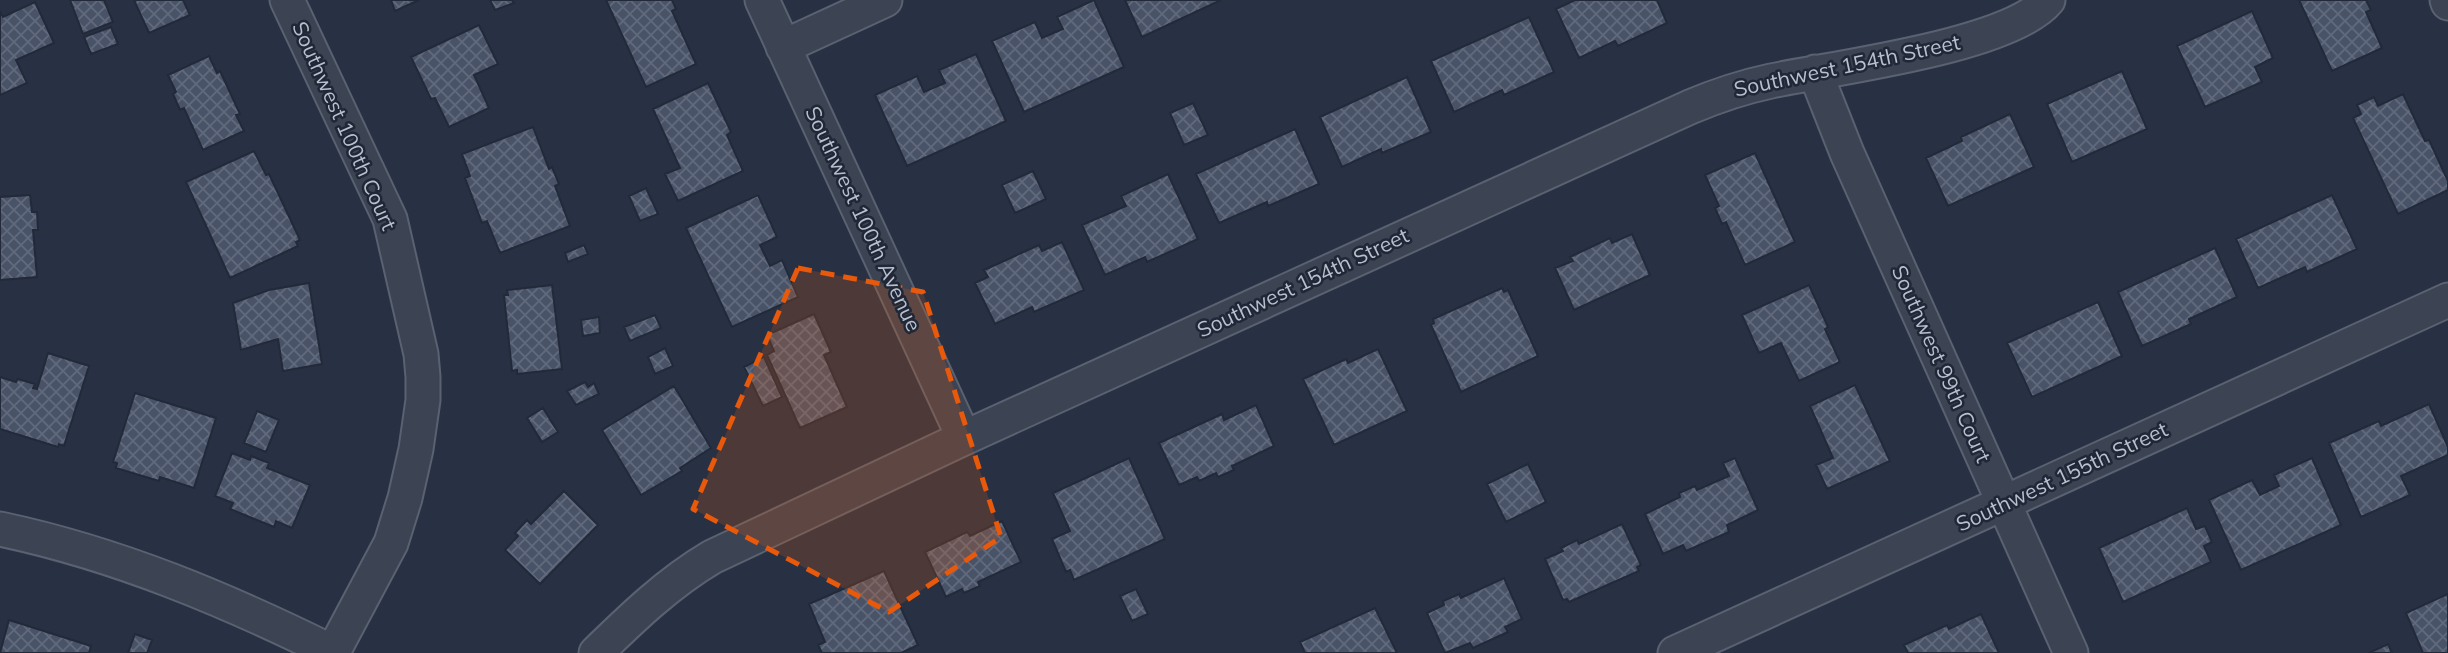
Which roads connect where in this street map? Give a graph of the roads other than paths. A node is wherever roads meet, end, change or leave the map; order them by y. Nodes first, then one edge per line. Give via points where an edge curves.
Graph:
1 (287, 0) edge
2 (762, 0) edge
3 (885, 0) edge
4 (2048, 0) edge
5 (783, 47) junction
6 (1815, 72) junction
7 (2448, 300) edge
8 (964, 438) junction
9 (2003, 503) junction
10 (0, 529) edge
11 (334, 653) edge
12 (596, 653) edge
13 (1675, 653) edge
14 (2071, 653) edge

1 - 11 street, Southwest 100th Court via 390,219 423,377 421,424 391,543
2 - 5 street, Southwest 100th Avenue
3 - 5 street
4 - 6 street, Southwest 154th Street via 2040,10 1987,34 1932,50
5 - 8 street, Southwest 100th Avenue
6 - 8 street, Southwest 154th Street via 1750,86 1690,107
6 - 9 street, Southwest 99th Court
7 - 9 street, Southwest 155th Street
8 - 12 street, Southwest 154th Street via 712,557 669,585
9 - 13 street, Southwest 155th Street
9 - 14 street, Southwest 99th Court
10 - 11 street via 75,547 171,579

